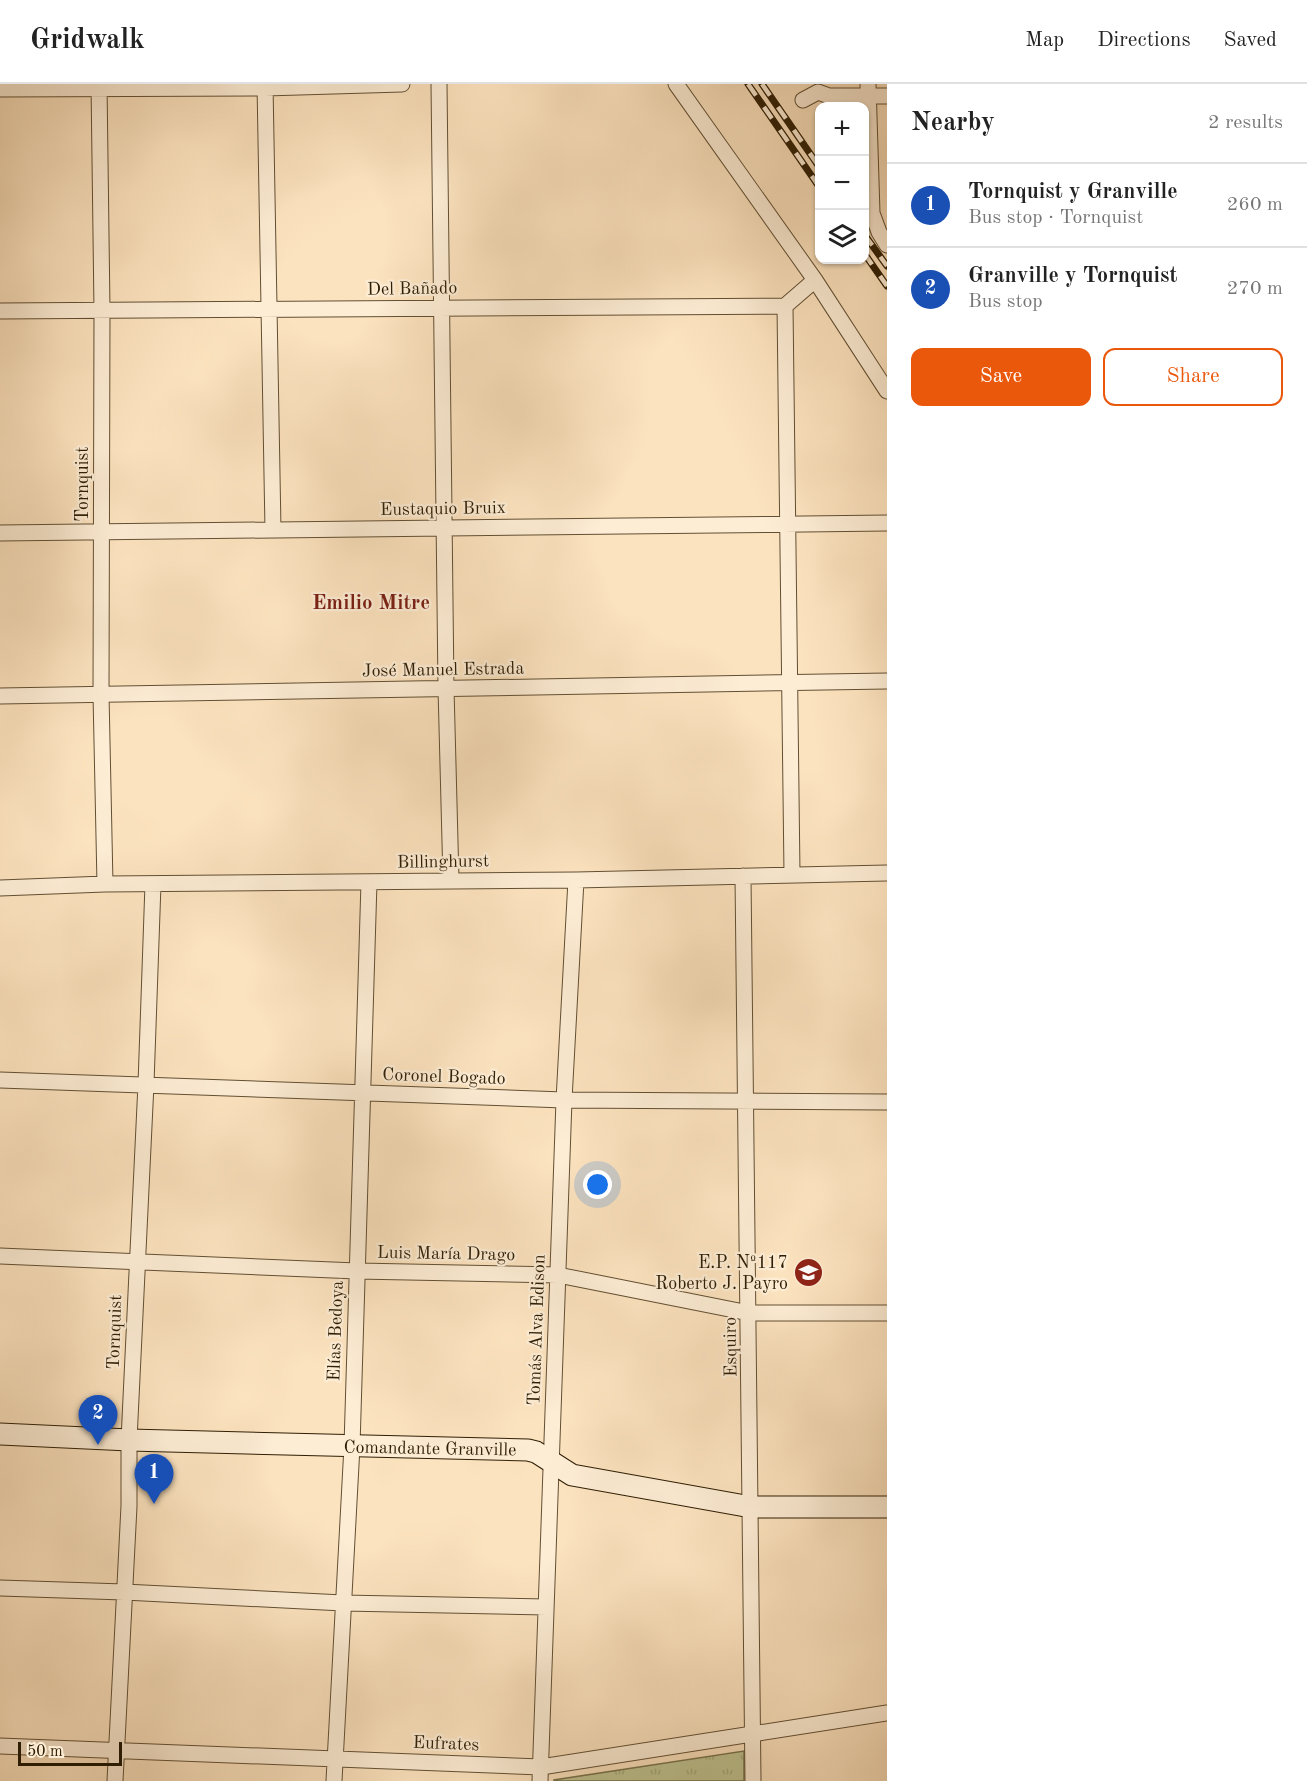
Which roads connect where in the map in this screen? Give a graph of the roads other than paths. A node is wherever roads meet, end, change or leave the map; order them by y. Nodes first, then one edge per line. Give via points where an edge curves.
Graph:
1 (402, 84) edge
2 (439, 84) edge
3 (676, 84) edge
4 (99, 86) edge
5 (265, 86) edge
6 (815, 88) edge
7 (0, 89) edge
8 (868, 90) edge
9 (887, 96) edge
10 (803, 100) dead end
11 (887, 245) edge
12 (815, 280) junction
13 (785, 306) junction
14 (443, 307) junction
15 (268, 309) junction
16 (102, 310) junction
17 (0, 311) edge
18 (887, 392) edge
19 (887, 523) edge
20 (788, 524) junction
21 (445, 527) junction
22 (273, 530) junction
23 (102, 533) junction
24 (0, 534) edge
25 (887, 681) edge
26 (790, 684) junction
27 (446, 688) junction
28 (101, 694) junction
29 (0, 696) edge
30 (887, 873) edge
31 (792, 874) junction
32 (743, 876) junction
33 (451, 880) junction
34 (576, 880) junction
35 (369, 882) junction
36 (105, 884) junction
37 (153, 884) junction
38 (0, 888) edge
39 (0, 1080) edge
40 (146, 1084) junction
41 (364, 1092) junction
42 (564, 1100) junction
43 (746, 1102) junction
44 (887, 1102) edge
45 (0, 1256) edge
46 (136, 1261) junction
47 (357, 1271) junction
48 (558, 1275) junction
49 (749, 1313) junction
50 (887, 1313) edge
51 (0, 1434) edge
52 (129, 1440) junction
53 (352, 1446) junction
54 (551, 1462) junction
55 (751, 1507) junction
56 (887, 1507) edge
57 (0, 1588) edge
58 (124, 1592) junction
59 (343, 1603) junction
60 (546, 1607) junction
61 (887, 1713) edge
62 (752, 1734) junction
63 (0, 1746) edge
64 (117, 1749) junction
65 (335, 1758) junction
66 (541, 1774) edge
67 (115, 1781) edge
68 (334, 1781) edge
69 (753, 1781) edge

1 - 5 street
2 - 14 street
3 - 12 street
4 - 5 street
4 - 7 street
4 - 16 street, Tornquist
5 - 15 street
6 - 8 street via 829,96
6 - 10 street
8 - 9 street
8 - 11 street via 872,213
12 - 13 street
12 - 18 street
13 - 14 street, Del Bañado
13 - 20 street
14 - 15 street, Del Bañado
14 - 21 street
15 - 16 street, Del Bañado
15 - 22 street
16 - 17 street, Del Bañado
16 - 23 street, Tornquist
19 - 20 street, Eustaquio Bruix
20 - 21 street, Eustaquio Bruix
20 - 26 street
21 - 22 street, Eustaquio Bruix
21 - 27 street
22 - 23 street, Eustaquio Bruix
23 - 24 street, Eustaquio Bruix
23 - 28 street, Tornquist
25 - 26 street, José Manuel Estrada
26 - 27 street, José Manuel Estrada
26 - 31 street
27 - 28 street, José Manuel Estrada
27 - 33 street
28 - 29 street, José Manuel Estrada
28 - 36 street, Tornquist
30 - 31 street, Billinghurst
31 - 32 street, Billinghurst
32 - 34 street, Billinghurst
32 - 43 street, Esquiro
33 - 34 street, Billinghurst
33 - 35 street, Billinghurst
34 - 42 street, Tomás Alva Edison
35 - 37 street, Billinghurst
35 - 41 street, Elías Bedoya
36 - 37 street, Billinghurst
36 - 38 street, Billinghurst
37 - 40 street, Tornquist
39 - 40 street, Coronel Bogado
40 - 41 street, Coronel Bogado
40 - 46 street, Tornquist
41 - 42 street, Coronel Bogado
41 - 47 street, Elías Bedoya
42 - 43 street, Coronel Bogado
42 - 48 street, Tomás Alva Edison
43 - 44 street, Coronel Bogado
43 - 49 street, Esquiro
45 - 46 street, Luis María Drago
46 - 47 street, Luis María Drago
46 - 52 street, Tornquist
47 - 48 street, Luis María Drago
47 - 53 street, Elías Bedoya
48 - 49 street, Luis María Drago
48 - 54 street, Tomás Alva Edison
49 - 50 street, Luis María Drago
49 - 55 street, Esquiro
51 - 52 street, Comandante Granville
52 - 53 street, Comandante Granville
52 - 58 street, Tornquist
53 - 54 street, Comandante Granville via 528,1450
53 - 59 street, Elías Bedoya
54 - 55 street, Comandante Granville via 572,1476
54 - 60 street, Tomás Alva Edison
55 - 56 street, Comandante Granville
55 - 62 street, Esquiro
57 - 58 street
58 - 59 street
58 - 64 street, Tornquist
59 - 60 street
59 - 65 street, Elías Bedoya
60 - 66 street, Tomás Alva Edison
61 - 62 street, Eufrates
62 - 66 street, Eufrates
62 - 69 street, Esquiro
63 - 64 street, Eufrates
64 - 65 street, Eufrates
64 - 67 street, Tornquist
65 - 66 street, Eufrates
65 - 68 street, Elías Bedoya

